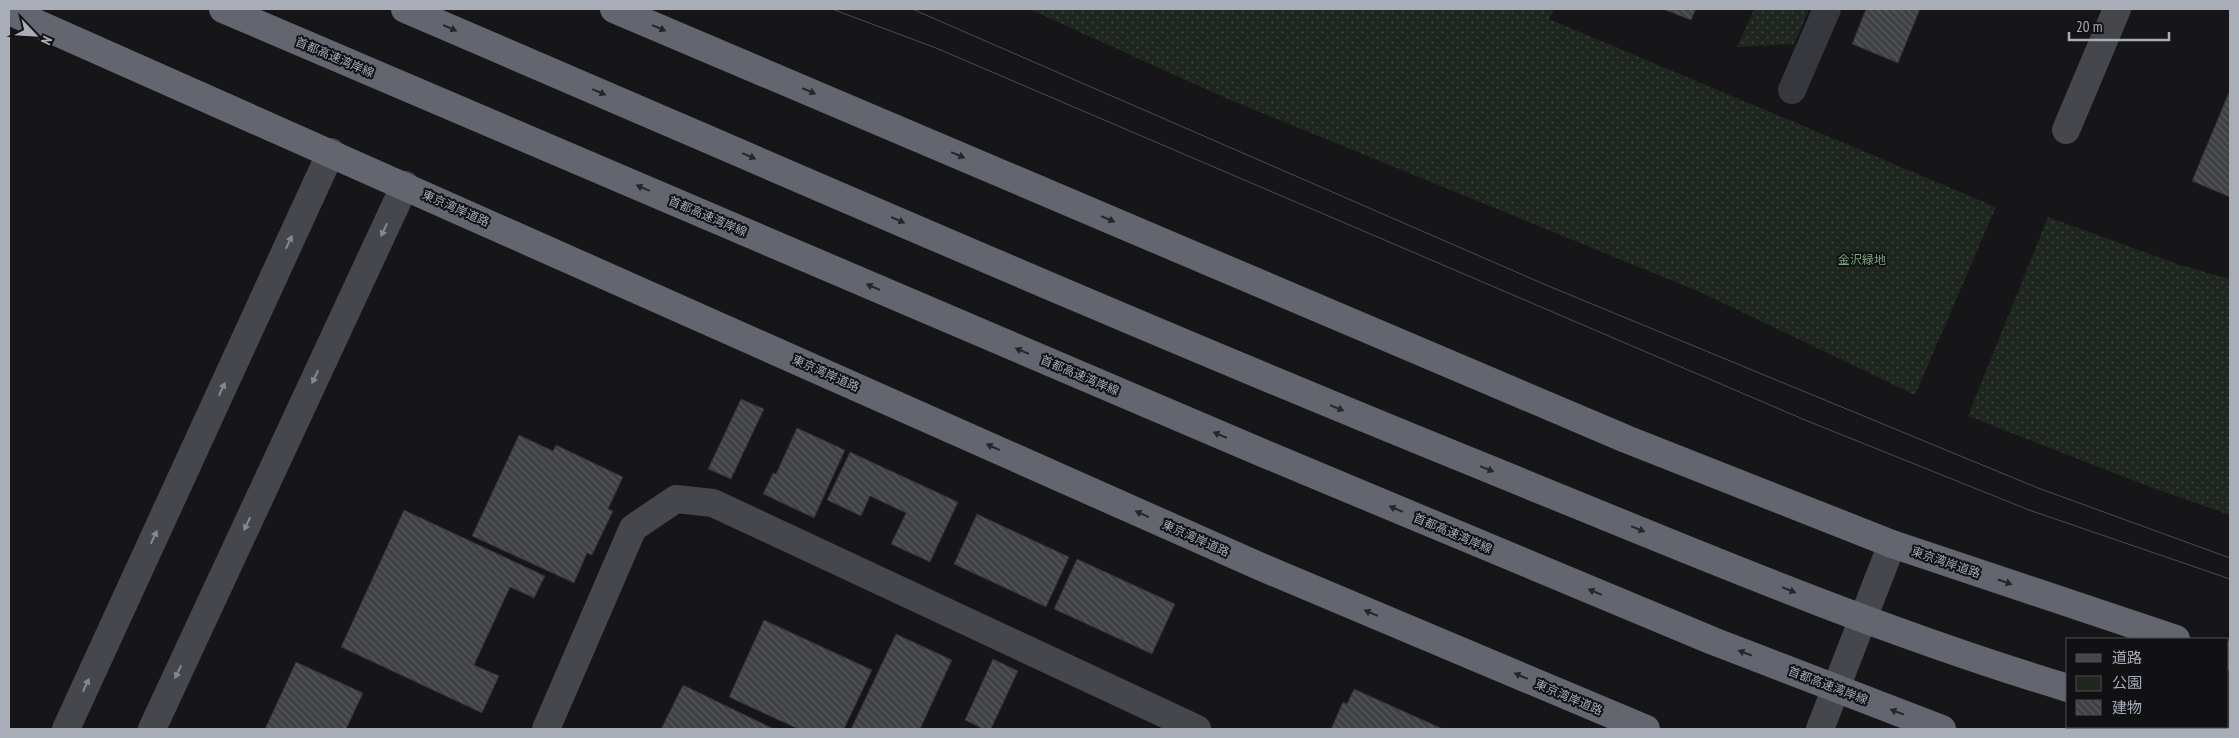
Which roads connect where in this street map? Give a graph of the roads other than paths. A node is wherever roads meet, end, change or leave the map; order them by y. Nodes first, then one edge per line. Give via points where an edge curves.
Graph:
1 (223, 9) edge
2 (405, 9) edge
3 (614, 9) edge
4 (1827, 9) edge
5 (2117, 9) edge
6 (9, 10) edge
7 (1792, 90) dead end
8 (2066, 130) dead end
9 (330, 152) junction
10 (404, 186) junction
11 (1892, 544) junction
12 (2173, 638) edge
13 (2066, 687) edge
14 (66, 729) edge
15 (152, 729) edge
16 (546, 729) edge
17 (1197, 729) edge
18 (1646, 729) edge
19 (1820, 729) edge
20 (1942, 729) edge

20 -> 1 highway, 首都高速湾岸線 via 1712,640 1265,454
2 -> 13 highway via 1291,389 1818,602
3 -> 11 highway, 東京湾岸道路 via 1626,439
4 - 7 street
5 - 8 street
6 - 9 highway, 東京湾岸道路
9 - 10 highway, 東京湾岸道路
14 -> 9 street
10 -> 15 street
18 -> 10 highway, 東京湾岸道路 via 1259,566
11 -> 12 highway, 東京湾岸道路
11 - 19 street
16 - 17 street via 633,528 676,499 713,503

